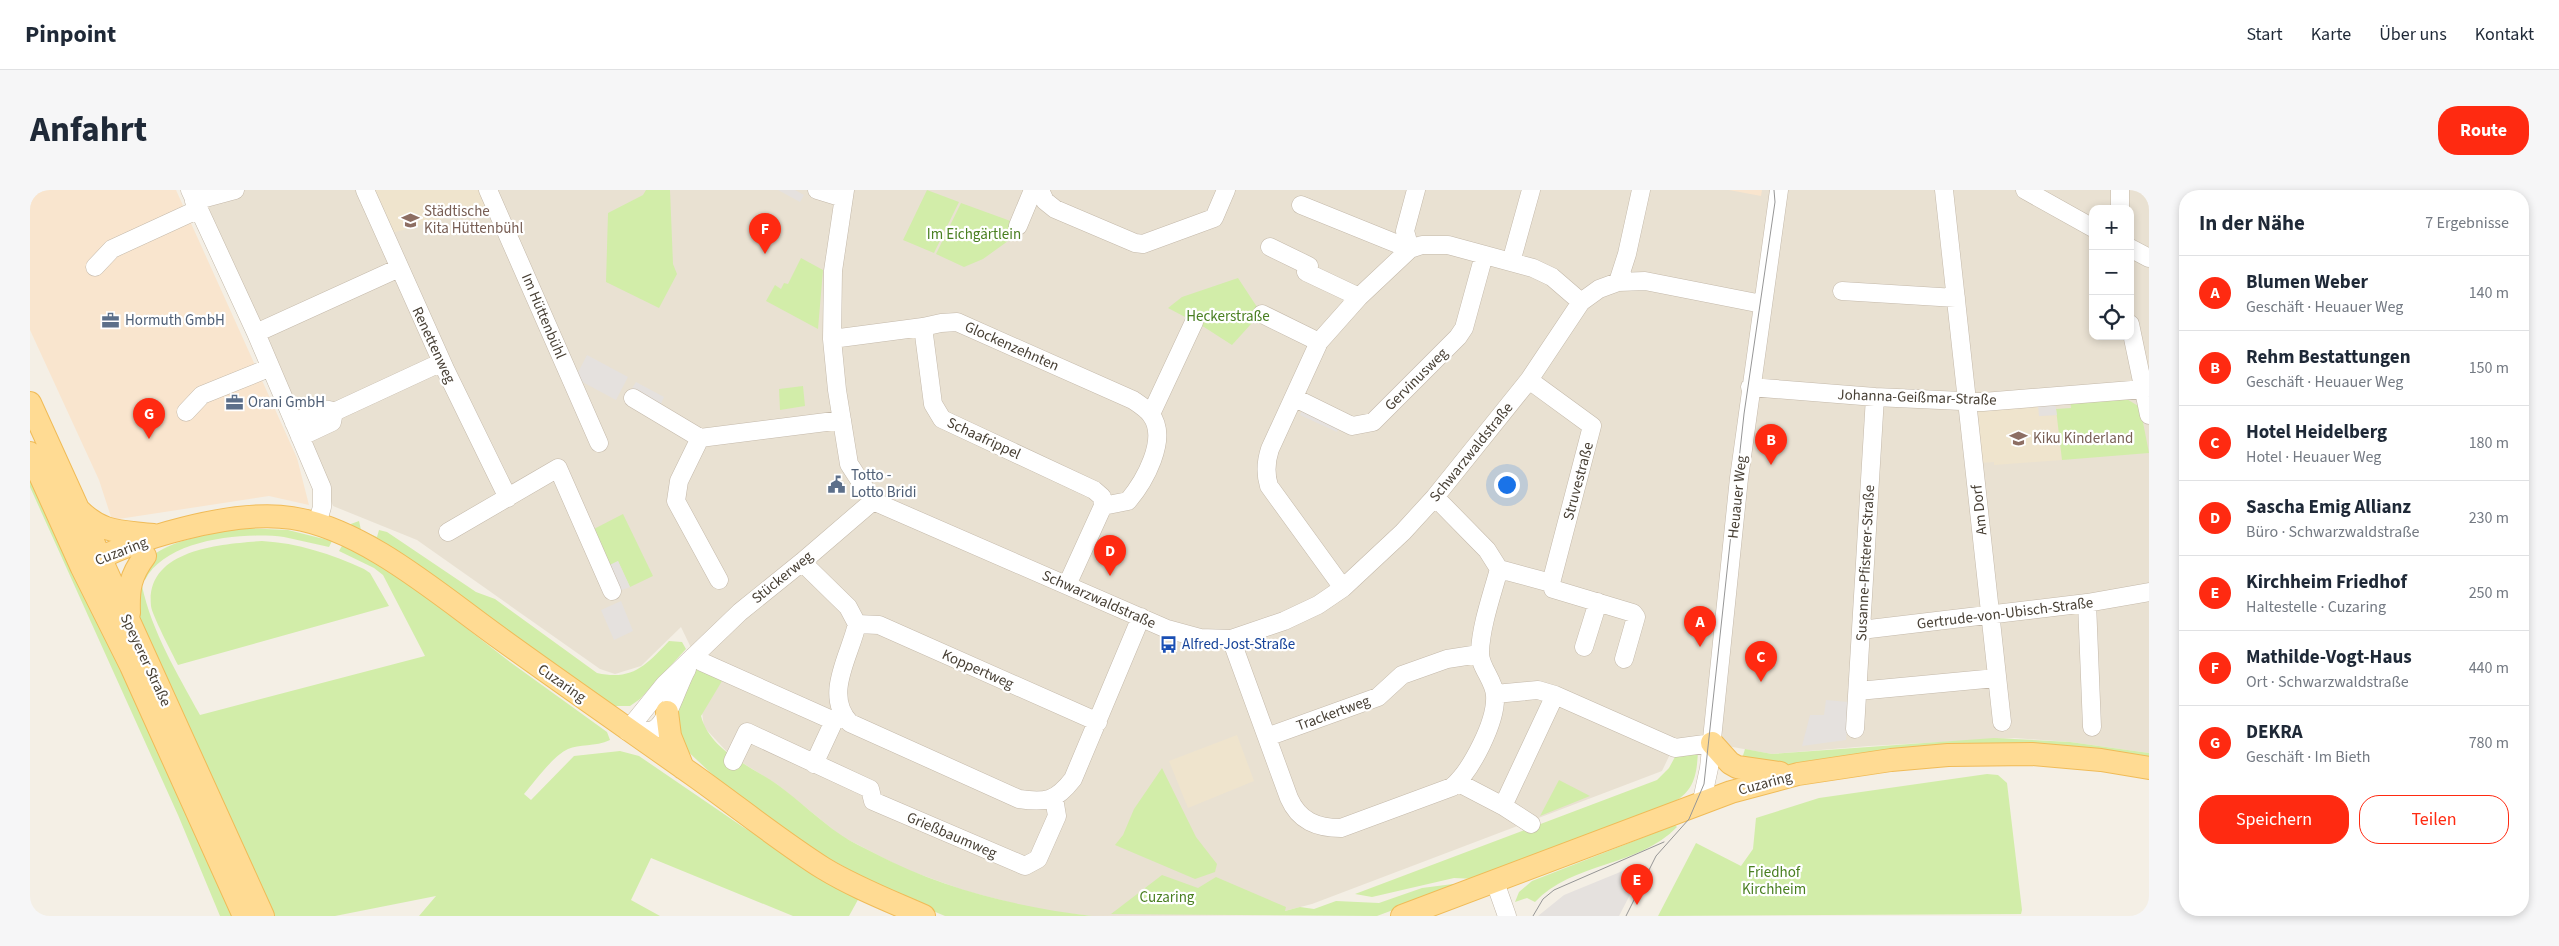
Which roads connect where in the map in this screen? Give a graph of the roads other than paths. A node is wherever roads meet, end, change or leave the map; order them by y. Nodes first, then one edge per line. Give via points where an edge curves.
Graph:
1 (235, 190) edge
2 (365, 190) edge
3 (488, 190) edge
4 (817, 190) edge
5 (1033, 190) edge
6 (1040, 190) edge
7 (1226, 190) edge
8 (1416, 190) edge
9 (1531, 190) edge
10 (1641, 190) edge
11 (1779, 190) edge
12 (1944, 190) edge
13 (2025, 190) edge
14 (2120, 190) edge
15 (844, 194) edge
16 (194, 200) edge
17 (1301, 205) dead end
18 (2120, 205) edge
19 (1018, 226) dead end
20 (2089, 226) edge
21 (1270, 247) dead end
22 (1410, 250) junction
23 (2134, 250) edge
24 (1484, 255) junction
25 (2149, 258) edge
26 (1511, 262) junction
27 (95, 267) dead end
28 (399, 268) junction
29 (1618, 282) junction
30 (1842, 291) dead end
31 (1359, 297) junction
32 (1956, 298) junction
33 (1581, 302) junction
34 (1762, 304) junction
35 (1262, 314) dead end
36 (1194, 322) dead end
37 (923, 328) junction
38 (256, 332) junction
39 (832, 340) junction
40 (2133, 340) edge
41 (1319, 342) junction
42 (442, 362) junction
43 (270, 368) junction
44 (1529, 380) junction
45 (1750, 387) junction
46 (2144, 390) junction
47 (1875, 397) junction
48 (633, 398) dead end
49 (1295, 398) junction
50 (1967, 401) junction
51 (30, 403) edge
52 (186, 412) dead end
53 (1151, 414) junction
54 (2149, 415) edge
55 (842, 420) junction
56 (297, 430) junction
57 (700, 438) junction
58 (599, 443) dead end
59 (30, 453) edge
60 (508, 498) junction
61 (1434, 498) junction
62 (873, 501) junction
63 (1103, 506) junction
64 (78, 510) junction
65 (317, 524) junction
66 (448, 532) dead end
67 (171, 533) junction
68 (144, 556) junction
69 (802, 562) junction
70 (96, 565) junction
71 (1499, 569) junction
72 (719, 580) dead end
73 (1551, 583) junction
74 (1067, 585) junction
75 (1343, 588) junction
76 (612, 591) dead end
77 (2149, 592) edge
78 (1598, 602) junction
79 (2087, 603) junction
80 (1991, 616) junction
81 (1141, 617) junction
82 (130, 624) junction
83 (857, 624) junction
84 (1861, 630) junction
85 (1231, 639) junction
86 (1584, 647) dead end
87 (1479, 654) junction
88 (694, 656) junction
89 (1624, 659) dead end
90 (1996, 678) junction
91 (1858, 691) junction
92 (1495, 694) junction
93 (1555, 695) junction
94 (667, 712) junction
95 (838, 719) junction
96 (1098, 722) junction
97 (2002, 722) dead end
98 (2092, 727) dead end
99 (1855, 729) dead end
100 (627, 731) junction
101 (1267, 737) junction
102 (1712, 743) junction
103 (733, 761) dead end
104 (814, 764) junction
105 (683, 768) junction
106 (2149, 768) edge
107 (1798, 774) junction
108 (1457, 782) junction
109 (1054, 798) junction
110 (1701, 805) junction
111 (1503, 806) junction
112 (1531, 824) dead end
113 (1496, 882) junction
114 (244, 916) edge
115 (263, 916) edge
116 (924, 916) edge
117 (1402, 916) edge
118 (1507, 916) edge

1 - 16 street
2 - 28 street, Renettenweg
3 - 58 street, Im Hüttenbühl
4 - 15 street
5 - 19 street
6 - 7 street via 1044,201 1055,209 1135,244 1143,244 1214,218
8 - 22 street via 1406,232
9 - 26 street
10 - 29 street
11 - 34 street, Heuauer Weg
12 - 32 street, Am Dorf
13 - 20 street
14 - 18 street
15 - 39 street via 833,271
16 - 27 street via 112,249
16 - 38 street
17 - 22 street
21 - 31 street via 1309,266 1306,272
22 - 24 street via 1422,245 1448,245
22 - 31 street
23 - 25 street
24 - 26 street
24 - 49 street, Gervinusweg via 1464,328 1373,422 1352,426
26 - 33 street via 1552,277
28 - 38 street
28 - 42 street, Renettenweg
29 - 33 street, Schwarzwaldstraße via 1599,289
29 - 34 street, Schwarzwaldstraße via 1645,281
30 - 32 street
31 - 41 street
32 - 50 street, Am Dorf
33 - 44 street, Schwarzwaldstraße
34 - 45 street, Heuauer Weg
35 - 41 street
36 - 53 street
37 - 39 street, Glockenzehnten
37 - 53 street, Glockenzehnten via 958,322 1133,400
37 - 63 street, Schaafrippel via 933,404 942,420 1094,490 1102,497
38 - 43 street
39 - 55 street
40 - 46 street
41 - 49 street
42 - 56 street via 334,412 332,422 326,426
42 - 60 street, Renettenweg
43 - 52 street via 202,395
43 - 56 street
44 - 61 street, Schwarzwaldstraße
44 - 73 street, Struvestraße via 1592,426
45 - 47 street, Johanna-Geißmar-Straße
45 - 102 street, Heuauer Weg
46 - 50 street, Johanna-Geißmar-Straße
46 - 54 street
47 - 50 street, Johanna-Geißmar-Straße
47 - 84 street, Susanne-Pfisterer-Straße
48 - 57 street
49 - 75 street via 1270,449 1267,479
50 - 80 street, Am Dorf
51 - 64 main road, Speyerer Straße
53 - 63 street via 1156,425 1157,444 1144,477 1128,500
55 - 57 street
55 - 62 street via 849,464
56 - 65 street via 322,488 322,507
57 - 72 street via 679,481 676,500
59 - 70 main road, Speyerer Straße
60 - 66 street
60 - 76 street via 558,468
61 - 71 street via 1486,550
61 - 75 street, Schwarzwaldstraße
62 - 69 street, Stückerweg
62 - 74 street, Schwarzwaldstraße
63 - 74 street
64 - 67 main road via 107,529
64 - 70 main road, Speyerer Straße
65 - 67 main road, Cuzaring via 260,516 221,520
65 - 100 main road, Cuzaring via 368,547 414,576
67 - 68 main road, Cuzaring
67 - 70 main road, Cuzaring
68 - 70 main road, Cuzaring
68 - 82 main road via 129,584
69 - 83 street via 848,607
69 - 88 street, Stückerweg via 740,612
70 - 82 main road, Speyerer Straße
70 - 114 main road, Speyerer Straße via 135,675
71 - 73 street
71 - 87 street
73 - 78 street via 1553,589
74 - 81 street, Schwarzwaldstraße
75 - 85 street, Schwarzwaldstraße via 1318,605 1284,621
77 - 79 street, Gertrude-von-Ubisch-Straße
78 - 86 street
78 - 89 street via 1633,613 1636,617
79 - 80 street, Gertrude-von-Ubisch-Straße
79 - 98 street
80 - 84 street, Gertrude-von-Ubisch-Straße
80 - 90 street, Am Dorf
81 - 85 street, Schwarzwaldstraße via 1167,629 1200,638
81 - 96 street
82 - 115 main road, Speyerer Straße
83 - 95 street via 838,684
83 - 96 street, Koppertweg via 879,625
84 - 91 street, Susanne-Pfisterer-Straße
85 - 101 street
87 - 92 street
87 - 101 street, Trackertweg via 1447,659 1402,675 1378,697
88 - 94 street, Stückerweg
88 - 95 street
88 - 100 street, Stückerweg via 665,684
90 - 91 street
90 - 97 street, Am Dorf
91 - 99 street, Susanne-Pfisterer-Straße
92 - 93 street via 1538,690
92 - 108 street via 1489,726 1465,775
93 - 102 street via 1675,748
93 - 111 street
94 - 100 street, Stückerweg via 656,728
94 - 105 main road via 670,736
95 - 104 street
95 - 109 street via 1019,799 1040,802
96 - 109 street via 1073,779 1062,794
100 - 105 main road, Cuzaring
101 - 108 street via 1293,806 1306,821 1326,828 1342,828 1452,787
102 - 107 main road via 1736,767
102 - 110 street, Heuauer Weg
103 - 104 street, Grießbaumweg via 747,732
104 - 109 street, Grießbaumweg via 870,789 873,801 1025,866 1038,859 1057,816
105 - 116 main road, Cuzaring via 822,867
106 - 107 main road, Cuzaring via 2032,754 1948,755
107 - 110 main road, Cuzaring via 1738,790
108 - 111 street
110 - 113 main road, Cuzaring
111 - 112 street
113 - 117 main road, Cuzaring
113 - 118 street

